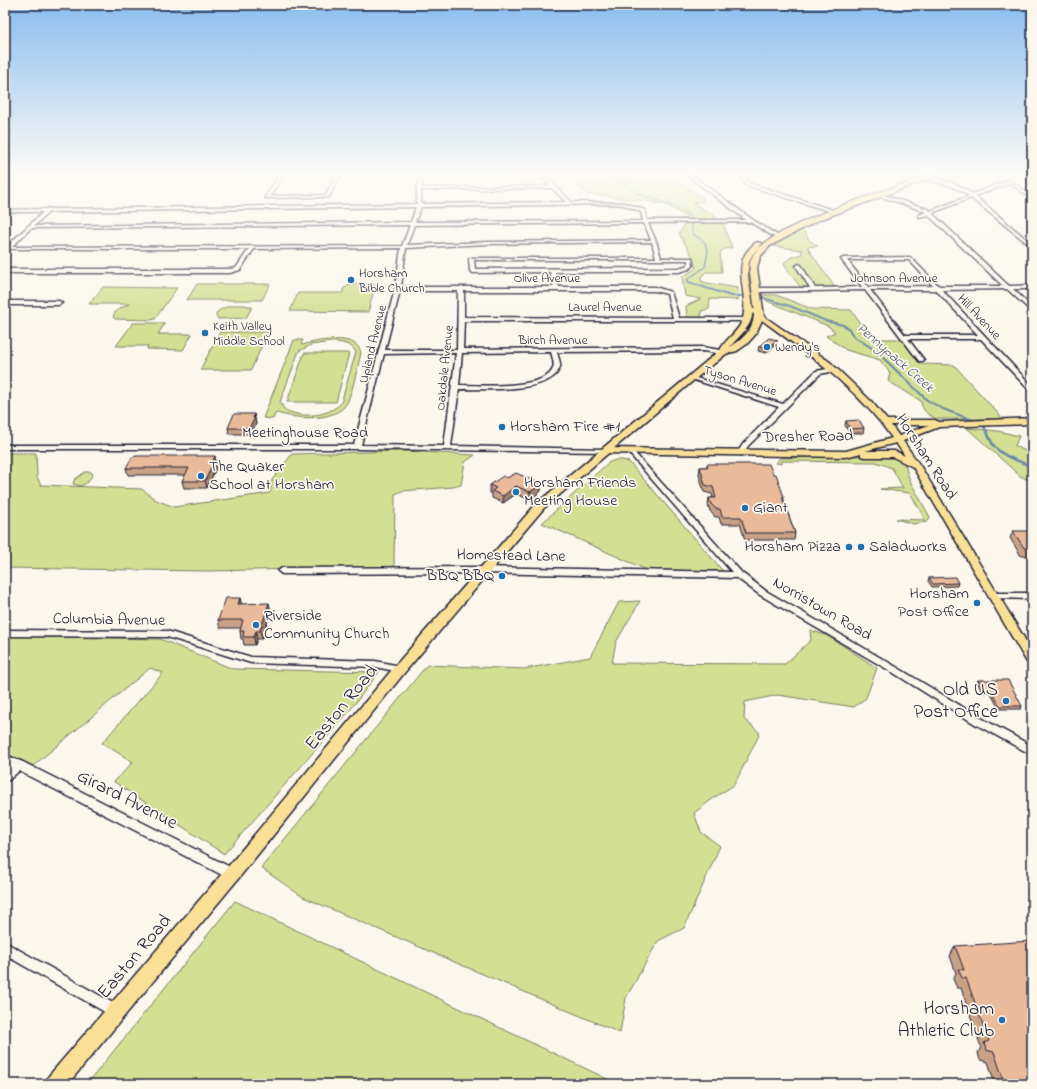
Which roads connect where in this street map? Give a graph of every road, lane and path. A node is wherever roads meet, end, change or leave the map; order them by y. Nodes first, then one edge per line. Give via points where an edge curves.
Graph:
1 (30, 227) joint
2 (64, 227) edge
3 (410, 227) edge
4 (648, 227) edge
5 (760, 227) edge
6 (794, 227) edge
7 (944, 227) edge
8 (1009, 227) edge
9 (774, 236) junction
10 (654, 241) junction
11 (1032, 246) edge
12 (404, 247) junction
13 (252, 248) junction
14 (6, 249) edge
15 (658, 259) junction
16 (799, 266) dead end
17 (552, 270) junction
18 (5, 271) edge
19 (1032, 287) edge
20 (1007, 288) junction
21 (398, 289) junction
22 (557, 289) junction
23 (868, 289) junction
24 (937, 289) junction
25 (461, 290) junction
26 (757, 290) junction
27 (814, 290) junction
28 (6, 303) edge
29 (59, 303) dead end
30 (749, 304) junction
31 (1032, 310) edge
32 (760, 316) junction
33 (462, 318) junction
34 (676, 318) junction
35 (747, 320) junction
36 (904, 337) junction
37 (983, 337) junction
38 (459, 351) junction
39 (554, 351) junction
40 (382, 352) junction
41 (723, 352) junction
42 (921, 360) dead end
43 (833, 370) junction
44 (690, 378) junction
45 (456, 387) junction
46 (1032, 390) edge
47 (782, 406) junction
48 (1032, 421) edge
49 (885, 422) junction
50 (955, 423) junction
51 (899, 439) junction
52 (5, 447) edge
53 (357, 447) junction
54 (447, 448) junction
55 (605, 451) junction
56 (630, 452) junction
57 (741, 453) junction
58 (846, 454) junction
59 (917, 466) junction
60 (483, 570) junction
61 (282, 571) dead end
62 (739, 575) junction
63 (994, 596) junction
64 (1032, 596) edge
65 (5, 633) edge
66 (1032, 661) edge
67 (400, 669) junction
68 (1032, 751) edge
69 (5, 759) edge
70 (19, 765) junction
71 (5, 777) edge
72 (232, 874) junction
73 (5, 948) edge
74 (115, 1011) junction
75 (55, 1084) edge

1 - 2 street
1 - 14 street
3 - 12 street, Upland Avenue
4 - 10 street
5 - 9 street
6 - 9 highway, Easton Road
7 - 20 street
8 - 11 street
9 - 26 highway, Easton Road via 756,257 753,268
9 - 30 highway, Easton Road via 754,247 747,256 744,268
10 - 12 street
10 - 15 street
12 - 13 street
12 - 21 street, Upland Avenue
13 - 14 street
13 - 18 street via 238,269 230,270
15 - 17 street via 690,259 691,265 679,270
15 - 17 street via 471,259 473,271
16 - 27 street
17 - 22 street
19 - 20 street, Johnson Avenue
20 - 24 street, Johnson Avenue
20 - 31 street
21 - 25 street, Olive Avenue
21 - 40 street, Upland Avenue
22 - 25 street, Olive Avenue
22 - 34 street, Olive Avenue via 663,290 669,293
23 - 24 street, Johnson Avenue
23 - 24 street, Hill Avenue via 843,259 910,258
23 - 27 street, Johnson Avenue
23 - 36 street
24 - 37 street, Hill Avenue
25 - 33 street, Oakdale Avenue
26 - 27 street, Johnson Avenue
26 - 32 highway, Easton Road
28 - 29 street
30 - 32 main road, Horsham Road
30 - 35 highway, Easton Road
32 - 41 highway, Easton Road via 752,333 744,342 734,349
32 - 43 main road, Horsham Road
33 - 34 street, Laurel Avenue
33 - 38 street, Oakdale Avenue
34 - 35 street, Laurel Avenue
35 - 41 highway, Easton Road
36 - 37 street
36 - 42 street
37 - 46 street, Hill Avenue
38 - 39 street, Birch Avenue
38 - 40 street, Birch Avenue
38 - 45 street, Oakdale Avenue
39 - 41 street, Birch Avenue via 703,349
39 - 45 street via 557,368 554,374 540,382 521,386
40 - 53 street, Upland Avenue
41 - 44 highway, Easton Road
43 - 47 street via 818,372
43 - 49 main road, Horsham Road
44 - 47 street, Tyson Avenue
44 - 55 highway, Easton Road
45 - 54 street, Oakdale Avenue
47 - 57 street
48 - 50 main road, Dresher Road
49 - 50 main road
49 - 51 main road, Horsham Road
50 - 51 main road, Dresher Road via 929,427
51 - 58 main road, Dresher Road
51 - 59 main road, Horsham Road
52 - 53 street, Meetinghouse Road
53 - 54 street, Meetinghouse Road
54 - 55 street, Meetinghouse Road
55 - 56 main road, Dresher Road
55 - 60 highway, Easton Road via 540,506
56 - 57 main road, Dresher Road
56 - 62 street, Norristown Road
57 - 58 main road, Dresher Road
58 - 59 main road via 895,454
59 - 63 main road, Horsham Road via 956,536
60 - 61 street, Homestead Lane
60 - 62 street, Homestead Lane
60 - 67 highway, Easton Road
62 - 68 street, Norristown Road via 763,593
63 - 64 street
63 - 66 main road, Horsham Road
65 - 67 street, Columbia Avenue via 167,634 251,660 375,664
67 - 72 highway, Easton Road
69 - 70 street, Girard Avenue
70 - 71 street
70 - 72 street, Girard Avenue
72 - 74 highway, Easton Road
73 - 74 street
74 - 75 highway, Easton Road

